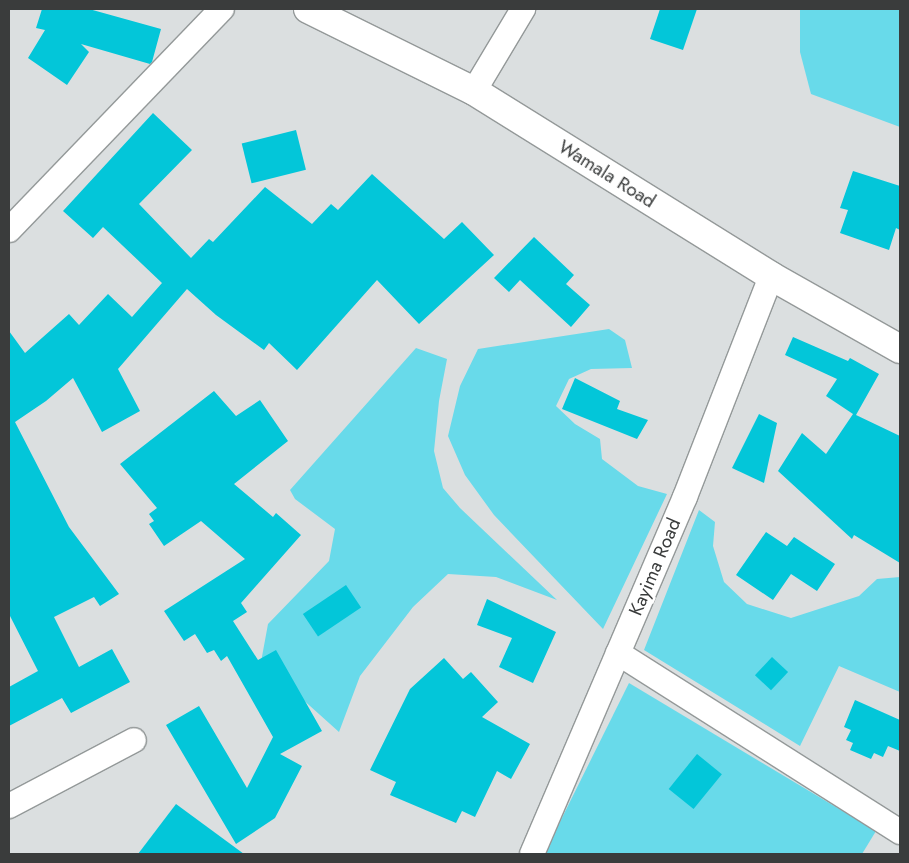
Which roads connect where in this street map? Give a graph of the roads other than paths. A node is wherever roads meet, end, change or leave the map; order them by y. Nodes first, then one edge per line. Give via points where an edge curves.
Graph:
1 (222, 9) edge
2 (308, 9) edge
3 (523, 9) edge
4 (474, 91) junction
5 (9, 230) edge
6 (771, 276) junction
7 (900, 349) edge
8 (618, 653) junction
9 (134, 740) dead end
10 (9, 806) edge
11 (900, 832) edge
12 (532, 854) edge

1 - 5 street
2 - 4 street, Wamala Road
3 - 4 street
4 - 6 street, Wamala Road
6 - 7 street, Wamala Road
6 - 8 street, Kayima Road via 685,497
8 - 11 street
8 - 12 street, Kayima Road
9 - 10 street

